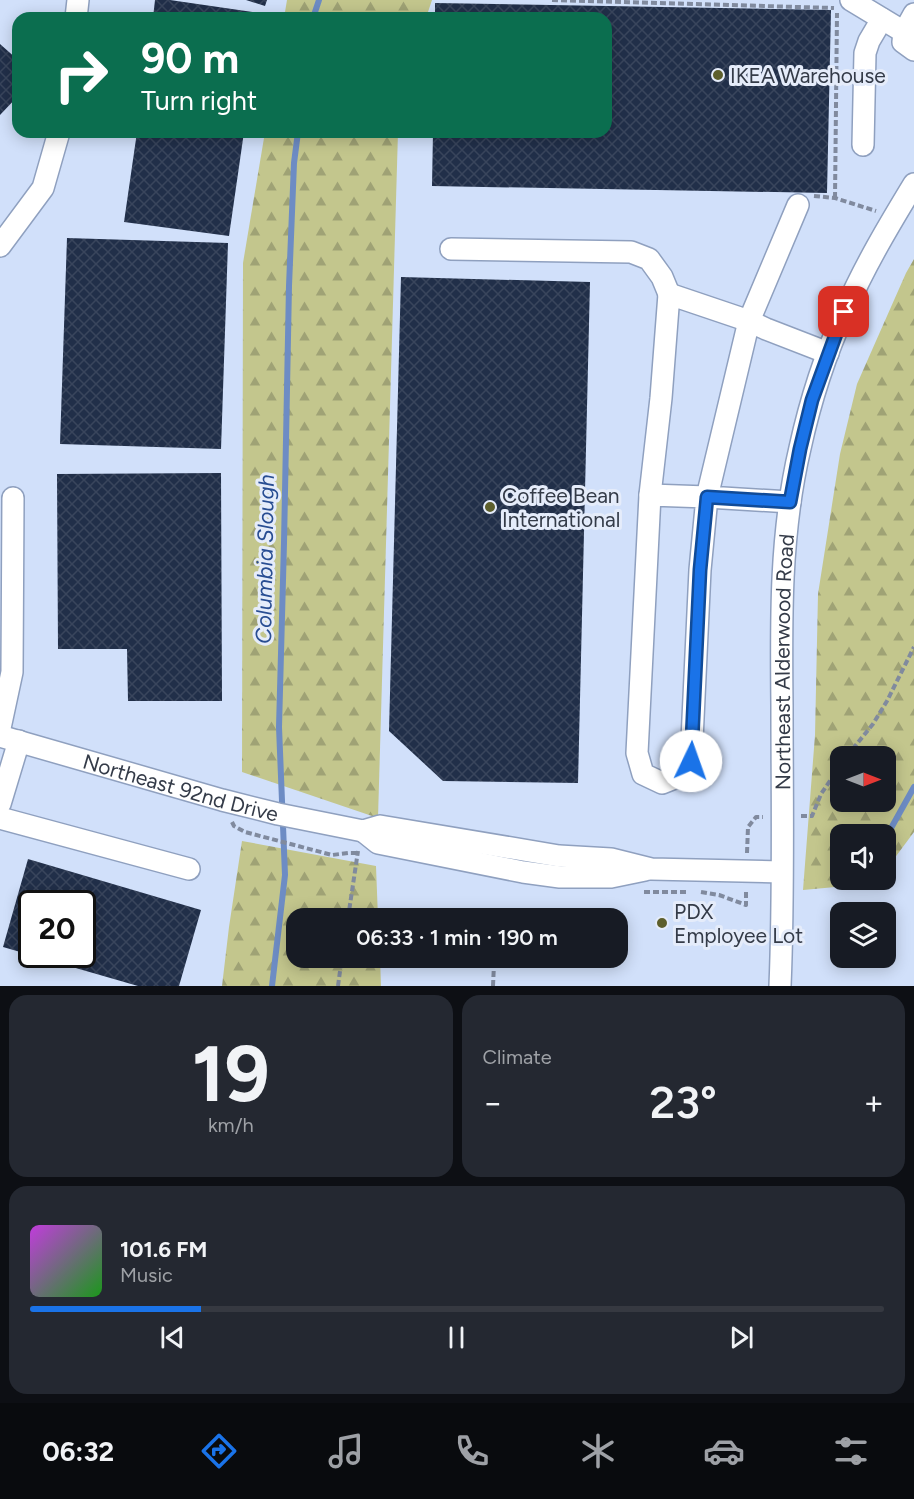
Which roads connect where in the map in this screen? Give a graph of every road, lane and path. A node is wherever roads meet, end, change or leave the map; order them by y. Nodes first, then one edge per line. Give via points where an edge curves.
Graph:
1 (552, 0) edge
2 (851, 0) edge
3 (882, 19) junction
4 (911, 32) edge
5 (57, 138) edge
6 (863, 145) dead end
7 (914, 184) edge
8 (835, 198) junction
9 (798, 205) joint
10 (894, 216) junction
11 (0, 246) edge
12 (451, 249) dead end
13 (669, 294) junction
14 (749, 321) junction
15 (828, 353) junction
16 (650, 495) junction
17 (707, 497) junction
18 (13, 498) dead end
19 (790, 502) junction
20 (914, 647) edge
21 (0, 728) edge
22 (9, 739) edge
23 (855, 746) edge
24 (830, 781) edge
25 (222, 800) junction
26 (0, 804) edge
27 (812, 816) dead end
28 (0, 818) edge
29 (352, 830) junction
30 (357, 853) junction
31 (189, 870) dead end
32 (782, 872) junction
33 (349, 908) edge
34 (340, 968) edge
35 (494, 968) edge
36 (338, 986) edge
37 (493, 986) edge
38 (780, 986) edge

1 - 8 path via 837,9
2 - 3 street
3 - 4 street
3 - 6 street via 865,53
5 - 11 street via 43,188
7 - 10 street, Northeast Alderwood Road
8 - 9 path via 801,194
8 - 10 path
9 - 14 street
10 - 15 street, Northeast Alderwood Road via 862,274
12 - 13 street via 631,252 649,259
13 - 14 street
13 - 16 street
14 - 15 street
14 - 17 street
15 - 19 street, Northeast Alderwood Road via 812,400
16 - 17 street
16 - 17 street via 637,753 644,774 662,783 677,777 691,761
17 - 19 street
18 - 21 street via 12,672
19 - 32 street, Northeast Alderwood Road via 782,594
20 - 23 path via 873,724
22 - 25 street, Northeast 92nd Drive
22 - 26 street
24 - 27 path
25 - 29 street, Northeast 92nd Drive
25 - 30 path via 234,826 245,832 332,855
28 - 31 street
29 - 30 path
29 - 32 street, Northeast 92nd Drive via 380,826 651,868
30 - 33 path
32 - 38 street, Northeast Alderwood Road
34 - 36 path
35 - 37 path

